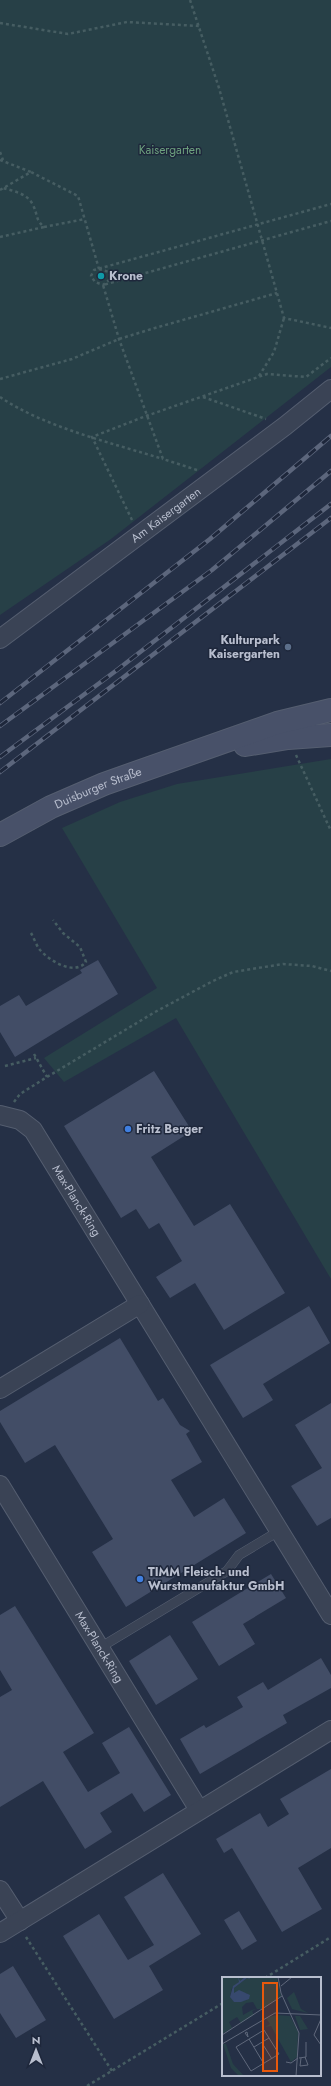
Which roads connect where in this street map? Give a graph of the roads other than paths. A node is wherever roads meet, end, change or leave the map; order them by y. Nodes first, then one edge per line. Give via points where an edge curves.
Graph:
1 (331, 389) edge
2 (0, 639) edge
3 (331, 710) edge
4 (331, 735) edge
5 (200, 751) junction
6 (0, 834) edge
7 (3, 1115) edge
8 (140, 1304) junction
9 (0, 1389) edge
10 (0, 1485) edge
11 (279, 1531) junction
12 (331, 1615) edge
13 (101, 1647) junction
14 (331, 1730) edge
15 (199, 1810) junction
16 (0, 1890) edge
17 (18, 1922) junction
18 (0, 1933) edge

1 - 2 street, Am Kaisergarten via 218,477
3 - 5 main road, Duisburger Straße via 277,723
4 - 5 main road, Duisburger Straße via 288,738
5 - 6 main road, Duisburger Straße via 81,794
7 - 8 street, Max-Planck-Ring via 20,1120 32,1130
8 - 9 street
8 - 11 street, Max-Planck-Ring
10 - 13 street, Max-Planck-Ring
11 - 12 street, Max-Planck-Ring
11 - 13 lane via 239,1555 227,1571
13 - 15 street, Max-Planck-Ring
14 - 15 street
15 - 17 street
16 - 17 street
17 - 18 street

